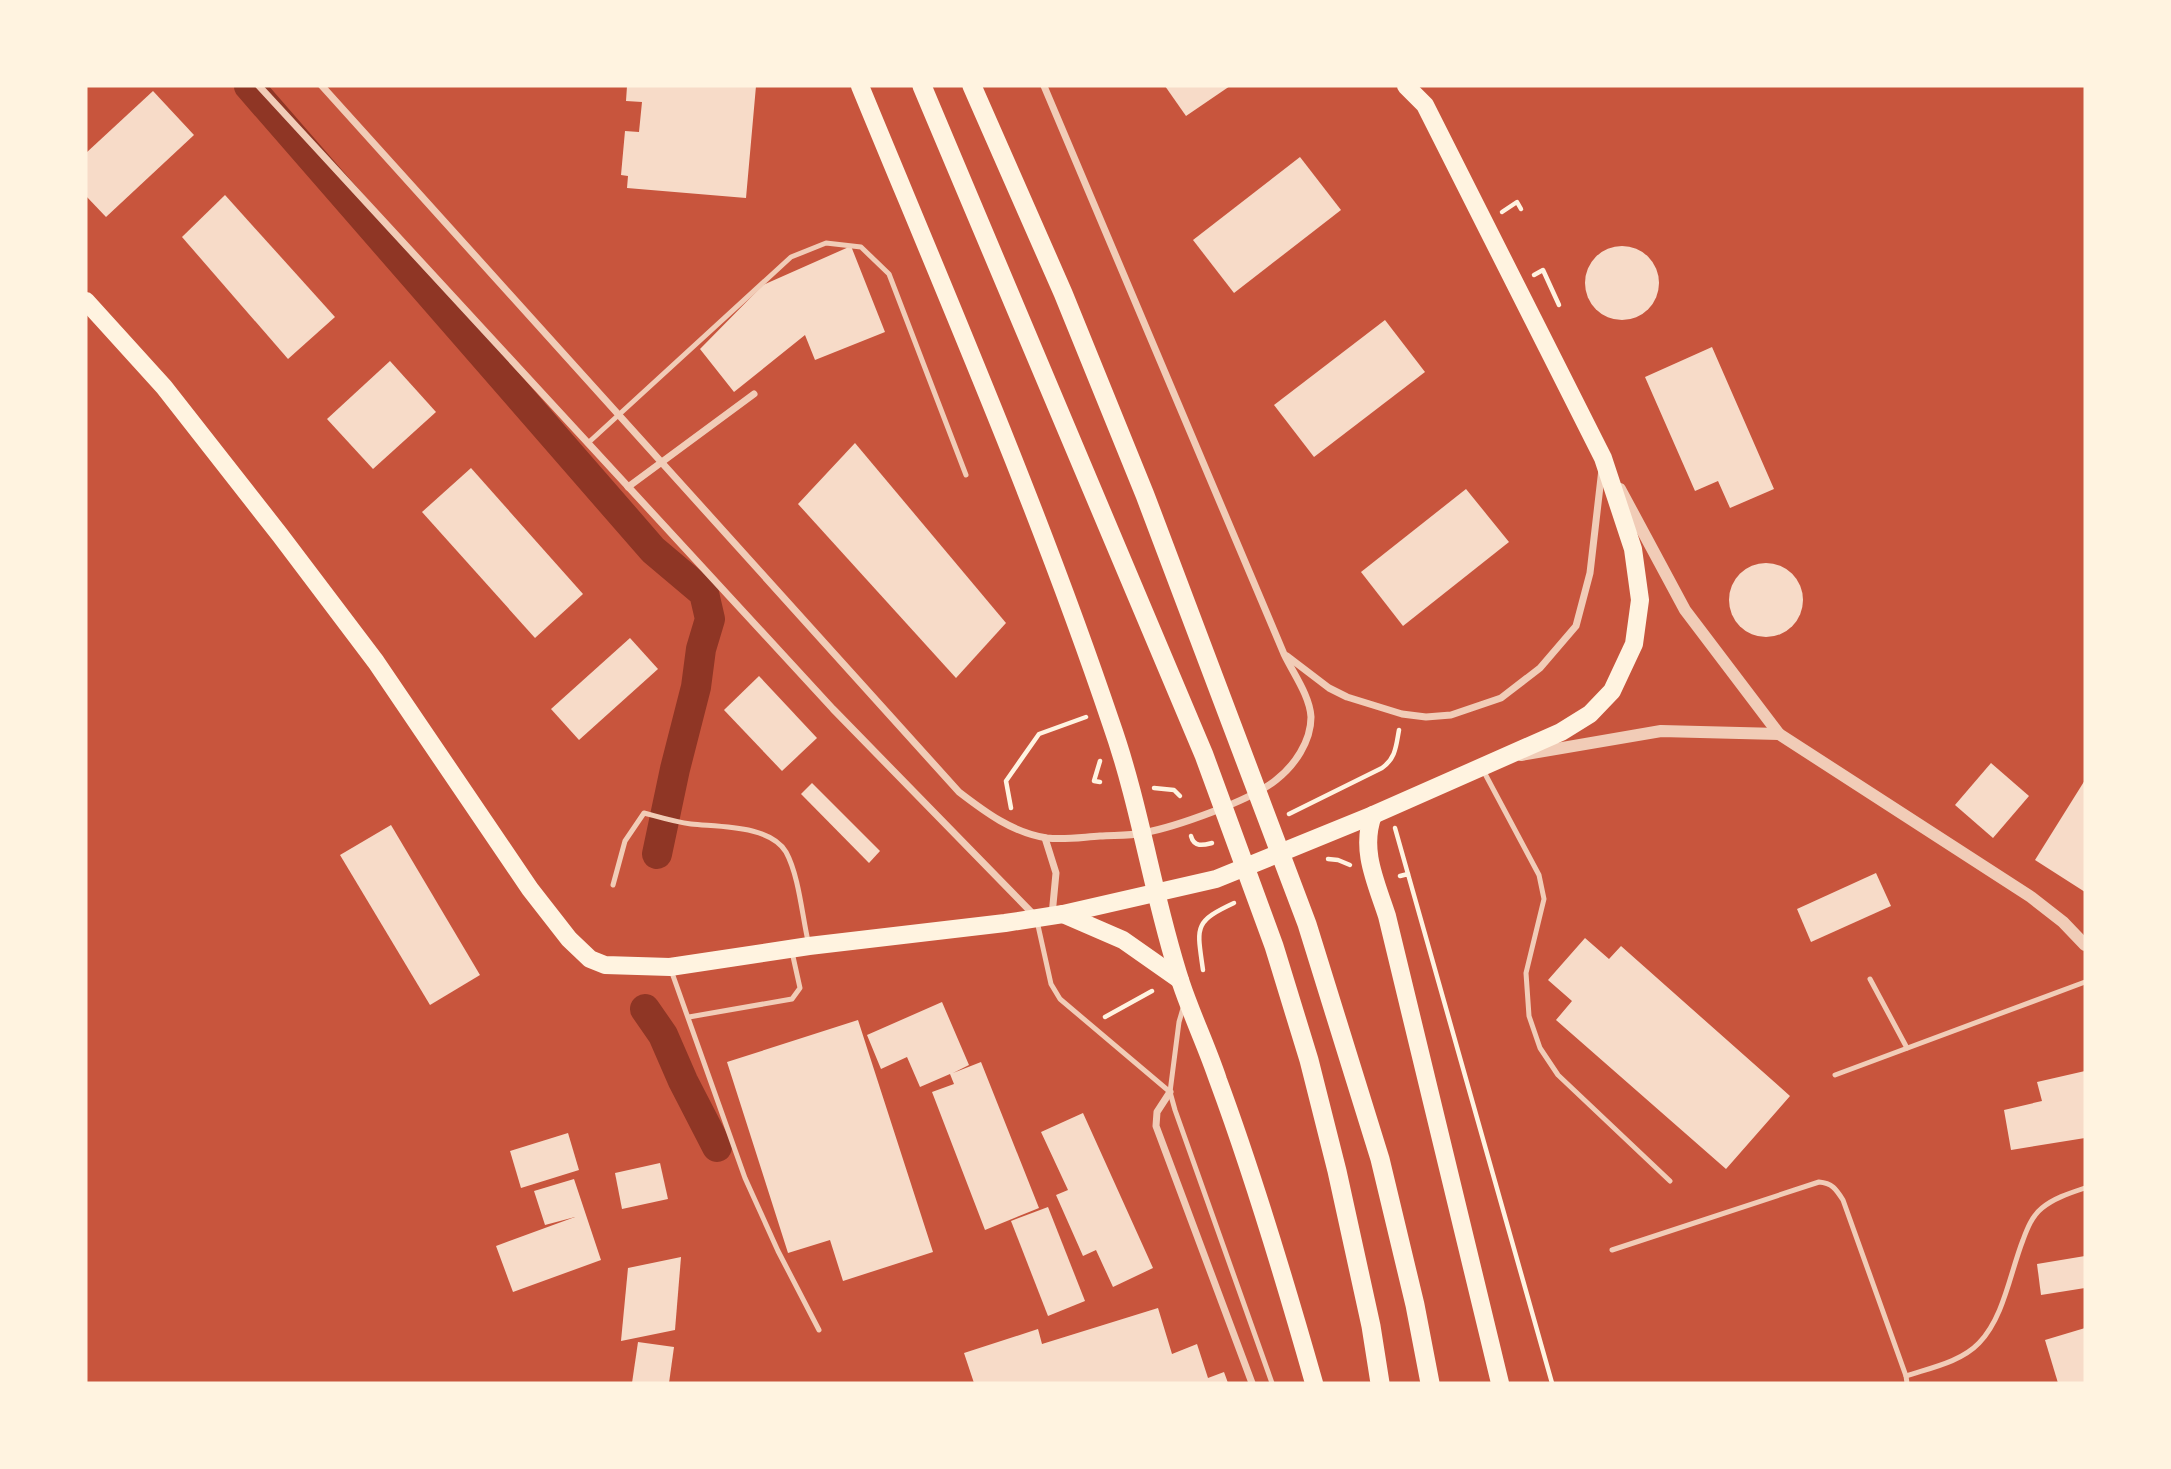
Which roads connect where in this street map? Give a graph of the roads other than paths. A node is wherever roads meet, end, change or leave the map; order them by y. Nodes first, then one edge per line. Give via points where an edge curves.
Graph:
1 (259, 86) edge
2 (322, 86) edge
3 (860, 86) edge
4 (922, 86) edge
5 (972, 86) edge
6 (1044, 86) edge
7 (1406, 86) edge
8 (1418, 86) edge
9 (1425, 106) junction
10 (86, 301) edge
11 (754, 394) dead end
12 (619, 415) junction
13 (588, 443) junction
14 (1603, 458) junction
15 (662, 463) junction
16 (966, 475) dead end
17 (628, 487) junction
18 (1284, 654) junction
19 (1779, 734) junction
20 (1503, 758) junction
21 (1481, 767) junction
22 (1381, 811) junction
23 (1141, 834) junction
24 (1045, 838) junction
25 (613, 885) dead end
26 (1156, 893) junction
27 (1051, 916) junction
28 (2085, 945) edge
29 (800, 947) junction
30 (670, 967) junction
31 (1870, 979) dead end
32 (1180, 980) junction
33 (2085, 982) edge
34 (1186, 999) junction
35 (689, 1017) junction
36 (1907, 1048) junction
37 (1835, 1075) dead end
38 (1170, 1092) junction
39 (1670, 1181) dead end
40 (2085, 1188) edge
41 (1612, 1250) dead end
42 (819, 1330) dead end
43 (1906, 1376) junction
44 (1252, 1383) edge
45 (1272, 1383) edge
46 (1314, 1383) edge
47 (1380, 1383) edge
48 (1430, 1383) edge
49 (1500, 1383) edge
50 (1907, 1383) edge

1 - 13 street
2 - 12 street
3 - 23 main road via 1008,444 1064,593 1117,739
4 - 47 highway via 1204,755 1274,946 1337,1171
5 - 48 highway via 1135,470 1307,924 1380,1159
6 - 18 street
7 - 9 main road
8 - 9 street
9 - 14 main road
10 - 30 main road via 164,387 280,535 376,662 569,939 606,965
11 - 15 street
12 - 13 lane
12 - 15 street
12 - 16 lane via 791,257 826,243 861,247 889,274
13 - 17 street
14 - 18 street via 1590,573 1576,626 1540,668 1501,698 1451,715 1402,714 1329,688
14 - 19 street via 1685,610
14 - 20 main road via 1633,549 1640,600 1634,644 1612,691 1590,714
15 - 17 street
15 - 24 street via 959,792 992,817
17 - 27 street via 833,709
18 - 23 street via 1311,717 1308,736 1290,767 1246,797
19 - 20 street via 1661,731
19 - 28 street via 2031,897
20 - 21 main road
21 - 22 main road
21 - 39 lane via 1539,875 1544,899 1526,973 1529,1016 1540,1048 1558,1075
22 - 26 main road via 1216,880
22 - 49 main road via 1368,829 1367,851
23 - 24 street
23 - 26 main road
24 - 27 street via 1056,873
25 - 29 lane via 625,841 644,813 763,834 786,852 793,872
26 - 27 main road
26 - 32 main road
27 - 29 main road
27 - 32 main road via 1123,940
27 - 38 lane via 1051,984 1060,999
29 - 30 main road
29 - 35 lane via 800,988 792,999
30 - 35 lane
31 - 36 lane
32 - 34 main road
33 - 36 lane
34 - 38 lane
34 - 46 main road via 1246,1161
35 - 42 lane via 745,1178
36 - 37 lane
38 - 44 street via 1157,1112 1156,1126
38 - 45 lane
40 - 43 lane via 2040,1209 2028,1225 1993,1322 1979,1343 1952,1360
41 - 43 lane via 1828,1182 1843,1200
43 - 50 lane

